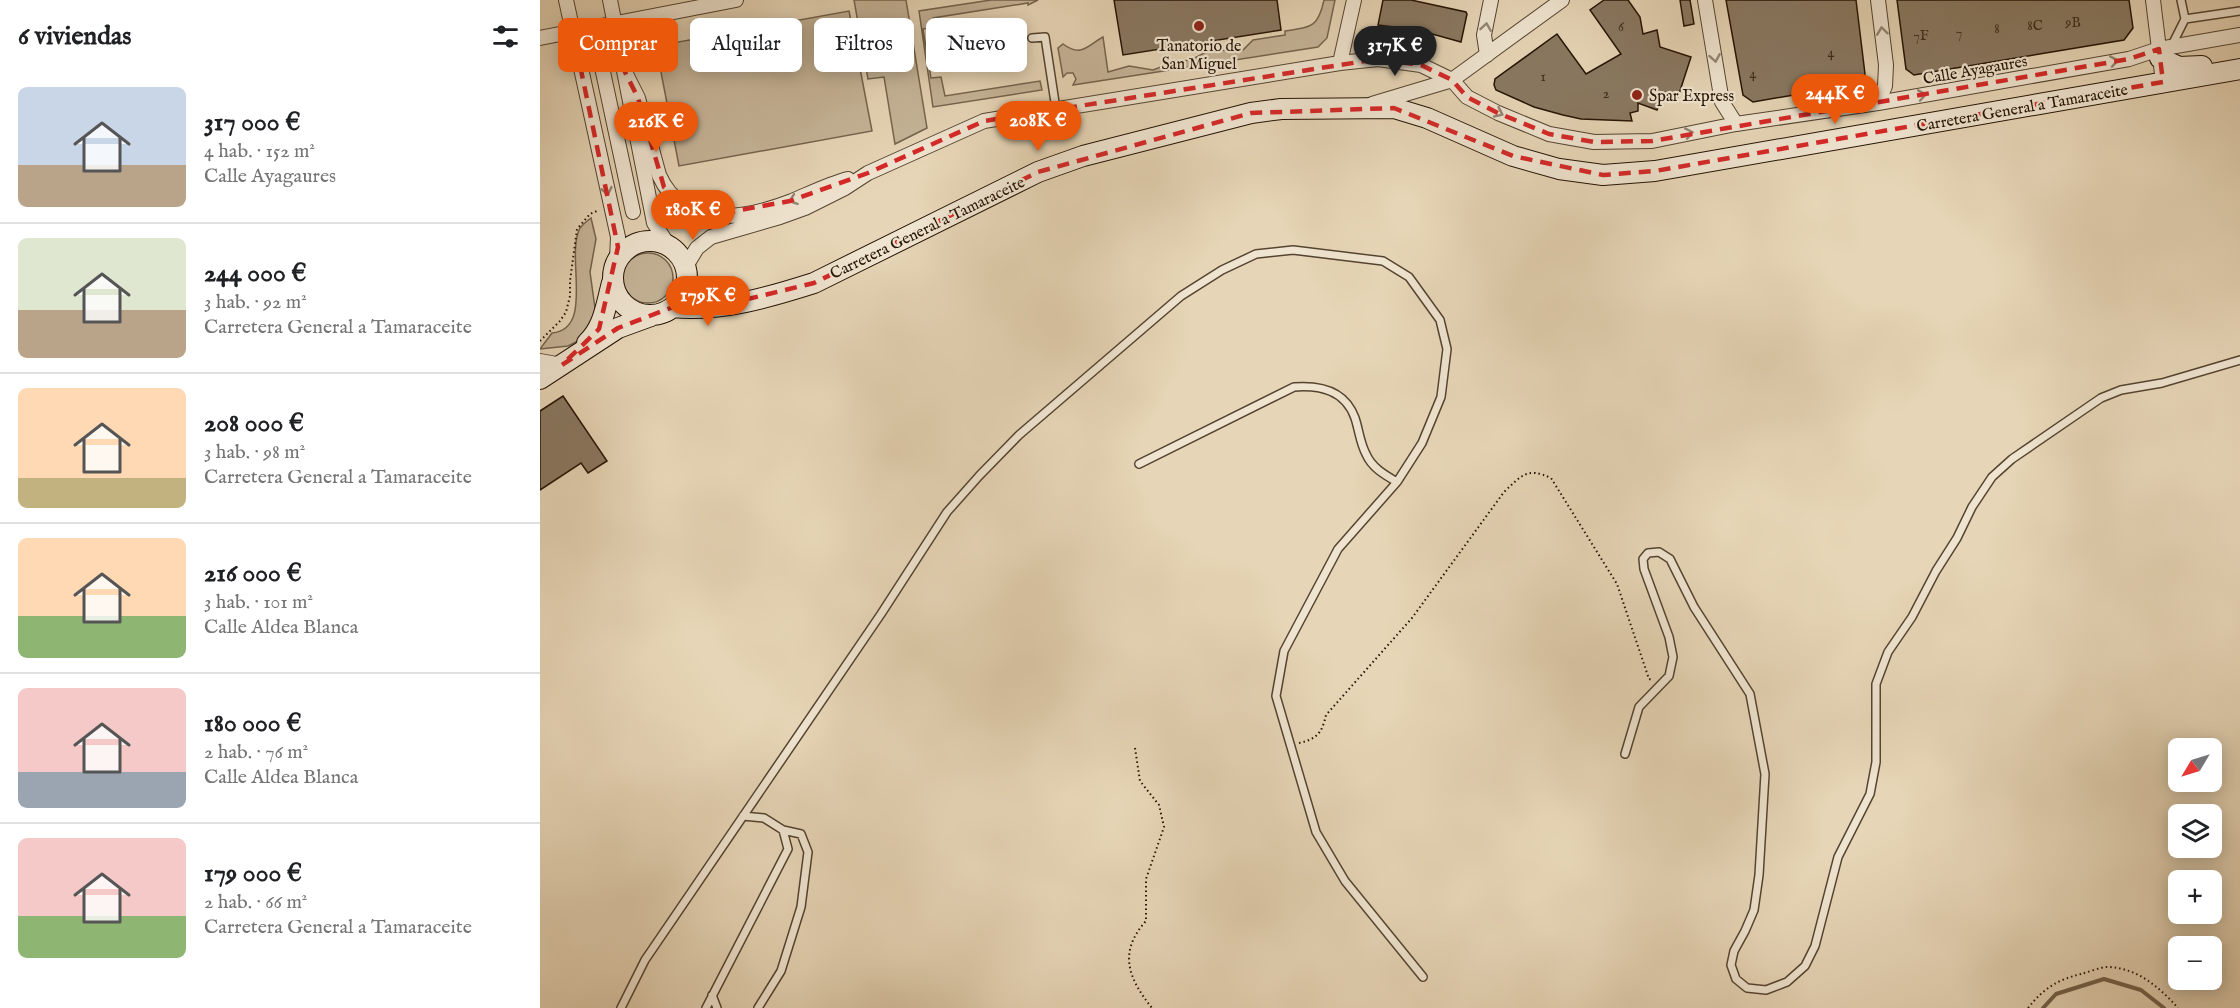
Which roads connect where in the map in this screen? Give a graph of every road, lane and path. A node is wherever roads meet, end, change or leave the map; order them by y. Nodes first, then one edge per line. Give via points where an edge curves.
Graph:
1 (566, 0) edge
2 (610, 0) edge
3 (736, 0) edge
4 (1354, 0) edge
5 (1491, 0) edge
6 (1562, 0) edge
7 (1705, 0) edge
8 (1878, 0) edge
9 (2153, 0) edge
10 (2181, 0) edge
11 (2240, 10) edge
12 (570, 18) edge
13 (613, 18) edge
14 (644, 18) edge
15 (2185, 18) junction
16 (558, 35) edge
17 (2240, 35) edge
18 (540, 38) edge
19 (1032, 38) dead end
20 (2163, 51) junction
21 (1487, 55) junction
22 (1340, 63) junction
23 (2240, 63) edge
24 (2240, 69) edge
25 (582, 72) edge
26 (603, 72) edge
27 (625, 72) joint
28 (1452, 80) junction
29 (2163, 82) junction
30 (1878, 103) junction
31 (1361, 108) junction
32 (1056, 109) junction
33 (1736, 124) junction
34 (868, 174) junction
35 (610, 206) junction
36 (633, 212) dead end
37 (667, 243) junction
38 (617, 259) junction
39 (686, 266) junction
40 (612, 283) junction
41 (739, 302) junction
42 (674, 307) junction
43 (651, 316) junction
44 (540, 340) edge
45 (2240, 360) edge
46 (540, 361) edge
47 (562, 364) junction
48 (540, 379) edge
49 (1139, 464) dead end
50 (1397, 482) junction
51 (1660, 685) junction
52 (1291, 745) junction
53 (1135, 748) dead end
54 (1625, 754) dead end
55 (744, 816) junction
56 (783, 831) junction
57 (1423, 976) dead end
58 (712, 995) junction
59 (621, 1008) edge
60 (706, 1008) edge
61 (717, 1008) edge
62 (758, 1008) edge
63 (1152, 1008) edge
64 (2028, 1008) edge
65 (2178, 1008) edge

1 - 12 street
2 - 13 street
3 - 14 street
4 - 22 street
21 -> 5 street via 1484,35
6 - 21 street
7 -> 33 street via 1722,102
30 -> 8 street via 1885,86 1886,64
9 - 20 street
10 - 15 lane
11 - 15 lane
15 - 20 lane
16 - 18 street
17 - 20 street, Calle Ayagaures
19 - 32 lane via 1044,37
20 - 23 main road via 2179,68
20 - 29 street
30 -> 20 street, Calle Ayagaures
21 - 28 street
22 - 28 street, Calle Ayagaures via 1378,59 1421,65
22 - 32 street, Calle Ayagaures
24 - 29 main road, Carretera General a Tamaraceite
25 -> 35 street
26 - 36 street
34 -> 27 street via 760,210 724,216 694,212 664,186 638,98
27 - 37 street via 654,223
28 - 31 street
28 -> 33 street, Calle Ayagaures via 1467,97 1498,113 1549,134 1594,142 1652,141
29 - 31 main road, Carretera General a Tamaraceite via 1655,171 1603,176 1513,156 1409,111
30 - 33 street, Calle Ayagaures
31 - 41 main road, Carretera General a Tamaraceite via 1251,113 1083,156 1038,172 814,283
32 - 34 street, Calle Ayagaures via 984,121
34 - 39 street via 805,208 711,237 697,248
35 - 38 street via 618,237
35 - 44 path via 590,214 577,229 566,312
37 - 38 main road via 650,240 633,244
37 - 39 main road
38 - 40 main road
39 - 41 main road, Carretera General a Tamaraceite via 692,282 705,295
39 - 42 main road via 684,290
40 - 43 main road via 622,304 631,311
40 - 47 main road via 599,329
41 - 42 main road, Carretera General a Tamaraceite via 695,309
42 - 43 main road
43 - 47 main road via 618,328
45 - 51 lane via 2101,398 1992,477 1888,652 1876,684 1876,762 1870,794 1838,857 1815,946 1805,966 1787,982 1766,990 1747,988 1736,978 1731,965 1754,910 1765,774 1750,694 1694,607 1670,559 1659,552 1648,553 1643,559 1673,657 1669,676
46 - 47 street
47 - 48 main road
49 - 50 lane via 1293,387 1315,386 1341,396 1354,415 1366,455 1379,471
50 - 52 lane via 1338,549 1284,651 1276,696
50 - 55 lane via 1422,443 1441,396 1447,349 1440,320 1409,277 1383,261 1293,250 1256,254 1222,270 1181,296 1019,435 947,512
51 - 52 path via 1649,678 1617,584 1551,478 1538,472 1521,475 1504,492 1412,618 1326,715 1322,731 1308,741
51 - 54 lane via 1639,707
52 - 57 lane via 1316,832 1345,881
53 - 63 path via 1140,781 1159,805 1164,827 1146,879 1146,921 1136,932 1128,955 1129,970
55 - 56 lane via 764,818
55 - 59 lane via 645,960
56 - 58 lane via 788,849
56 - 62 lane via 801,834 808,852 801,907 781,972
58 - 60 lane
58 - 61 lane
64 - 65 path via 2042,991 2065,978 2108,967 2132,972 2158,986

